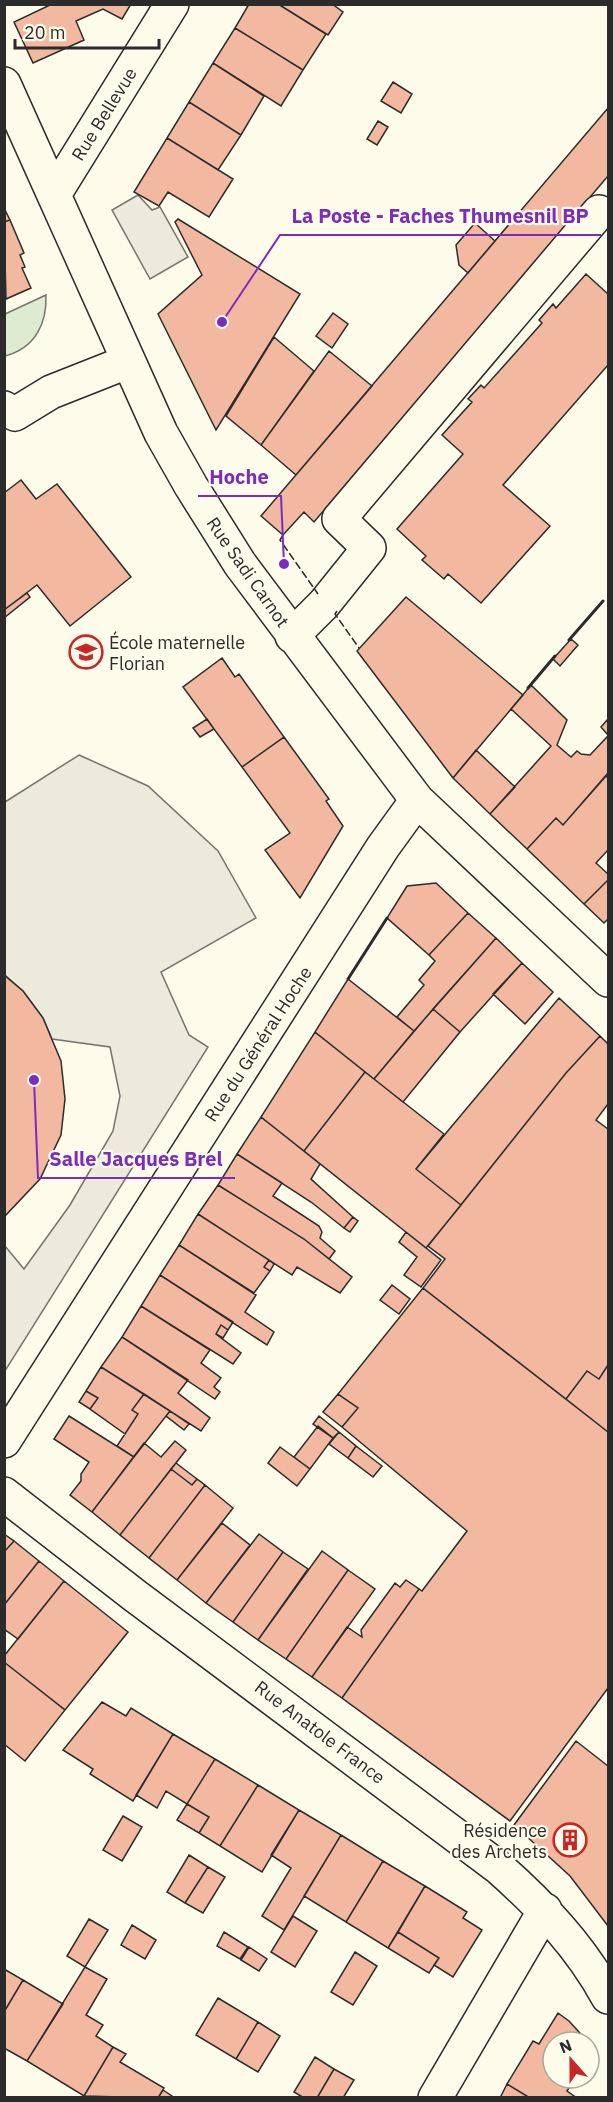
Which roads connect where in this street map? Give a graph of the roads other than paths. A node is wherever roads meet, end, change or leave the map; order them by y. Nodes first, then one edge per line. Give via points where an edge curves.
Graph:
1 (172, 4) edge
2 (4, 84) edge
3 (55, 193) junction
4 (599, 212) dead end
5 (128, 362) junction
6 (8, 415) edge
7 (292, 636) junction
8 (417, 800) junction
9 (609, 980) edge
10 (4, 1442) edge
11 (4, 1494) edge
12 (546, 1910) junction
13 (609, 1997) edge
14 (435, 2097) edge

1 - 3 street, Rue Bellevue
2 - 3 street, Rue Sadi Carnot
3 - 5 street, Rue Sadi Carnot
4 - 7 street via 339,519 369,548 324,604
5 - 6 street via 51,392
5 - 7 street, Rue Sadi Carnot via 190,486
7 - 8 street, Rue Sadi Carnot
8 - 9 street, Rue Sadi Carnot
8 - 10 street, Rue du Général Hoche via 383,847
11 - 12 street, Rue Anatole France via 498,1867
12 - 13 street, Rue Anatole France via 581,1953
12 - 14 street

